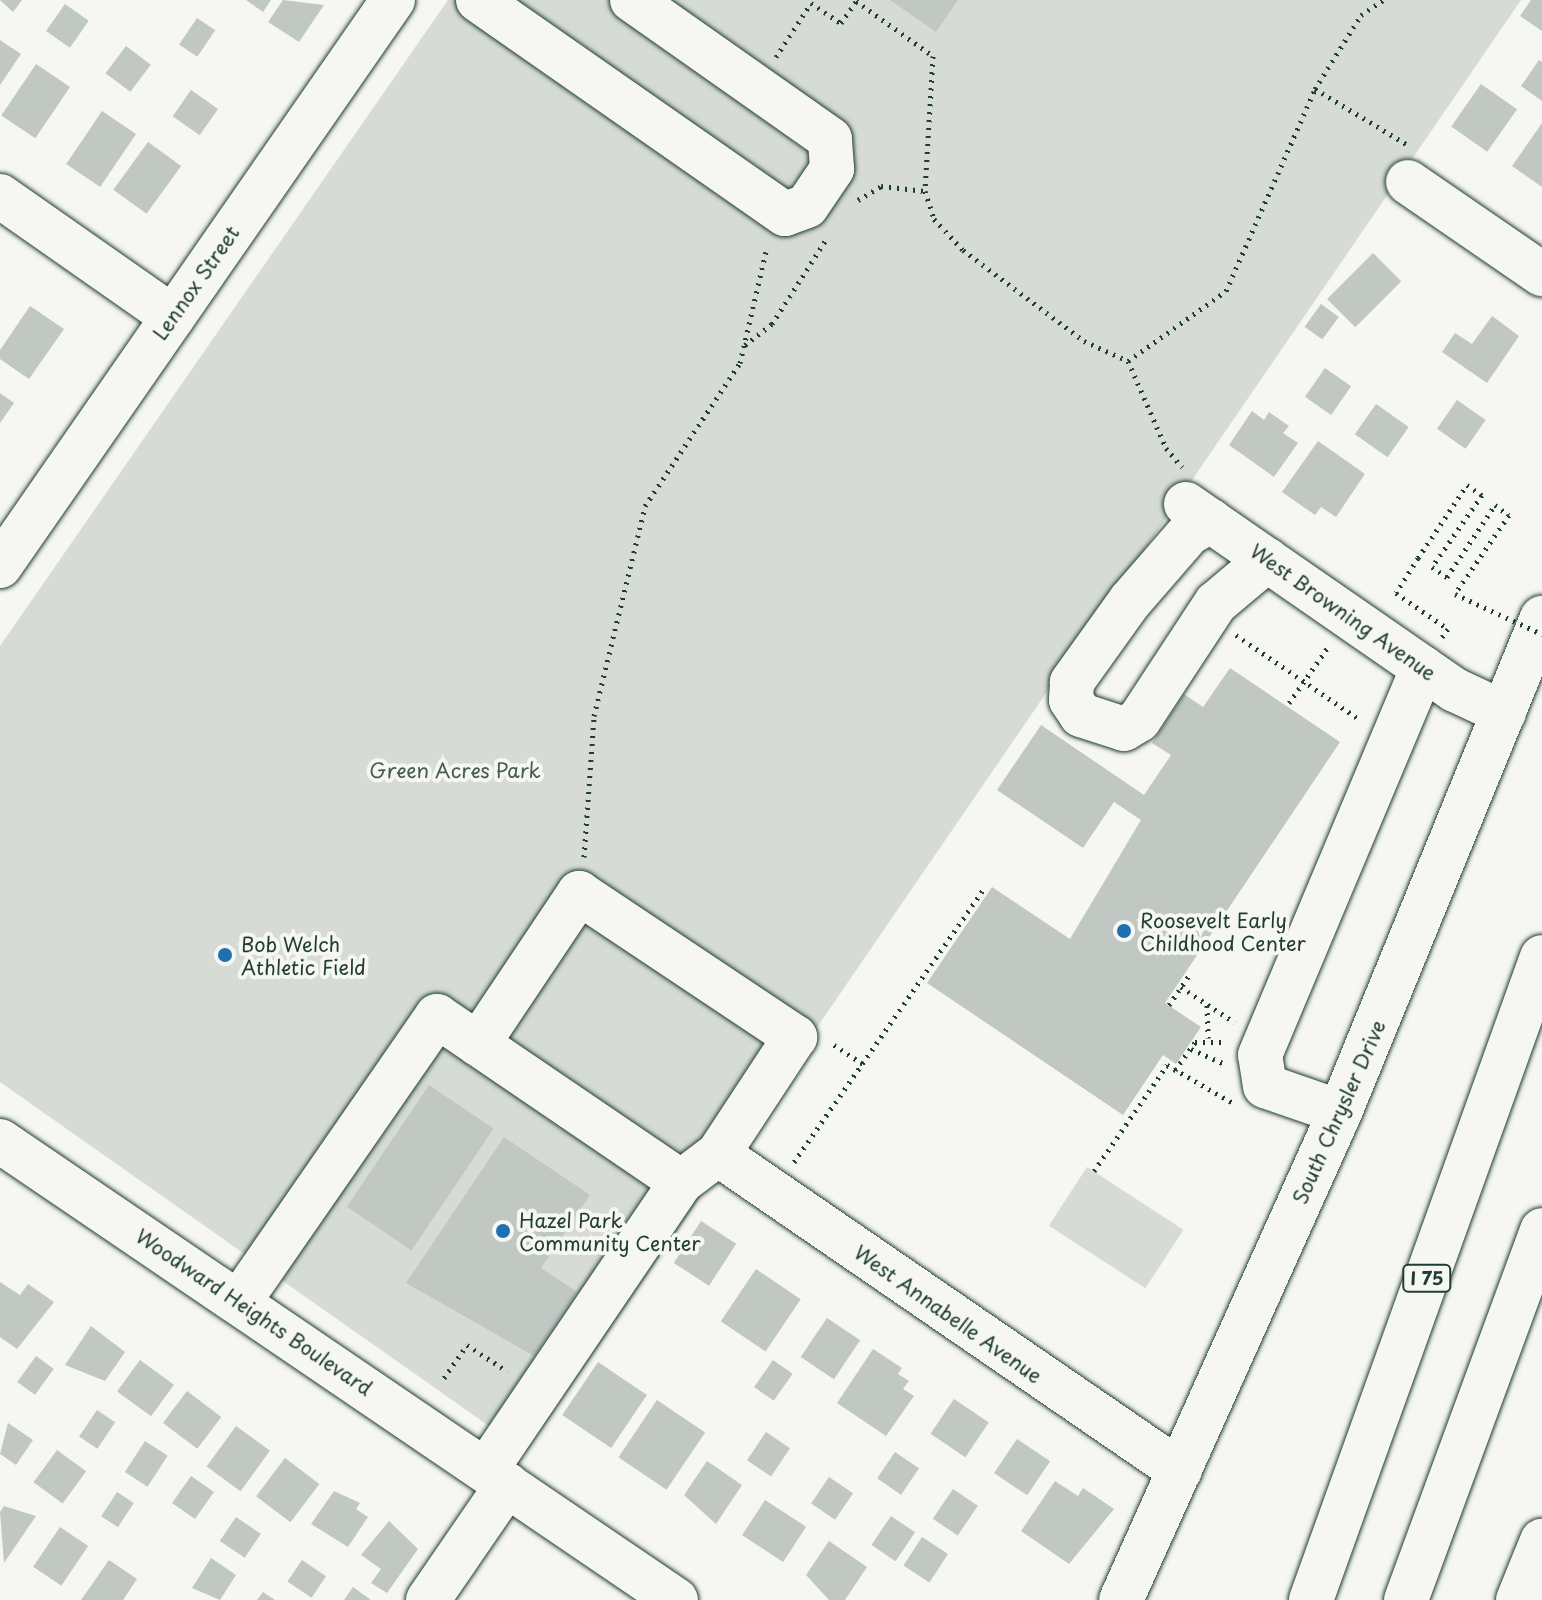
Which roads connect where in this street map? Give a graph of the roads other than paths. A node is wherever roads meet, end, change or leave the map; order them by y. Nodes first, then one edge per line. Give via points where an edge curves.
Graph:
1 (393, 0) edge
2 (478, 0) edge
3 (632, 0) edge
4 (1414, 167) road end
5 (0, 196) edge
6 (1542, 274) edge
7 (173, 317) junction
8 (1267, 560) junction
9 (0, 566) edge
10 (1542, 618) edge
11 (1432, 653) junction
12 (1504, 713) junction
13 (1542, 957) edge
14 (478, 1044) junction
15 (1340, 1112) junction
16 (0, 1141) edge
17 (718, 1154) junction
18 (681, 1182) junction
19 (1542, 1230) edge
20 (239, 1302) junction
21 (1180, 1471) junction
22 (496, 1477) junction
23 (1542, 1541) edge
24 (428, 1600) edge
25 (676, 1600) edge
26 (1121, 1600) edge
27 (1311, 1600) edge
28 (1406, 1600) edge
29 (1518, 1600) edge

1 - 7 main road, Lennox Street
2 - 3 main road via 785,214 807,206 832,169 830,139
4 - 6 main road
5 - 7 main road
7 - 9 main road, Lennox Street
8 - 8 main road, West Browning Avenue via 1196,499 1189,533 1130,601 1072,682 1071,700 1081,715 1124,729 1139,720 1216,603
8 - 11 main road, West Browning Avenue
10 - 12 main road, South Chrysler Drive
11 - 12 main road, West Browning Avenue
11 - 15 main road via 1260,1055 1265,1086
12 - 15 main road, South Chrysler Drive
13 - 27 main road, I 75
14 - 17 main road via 579,893 795,1037
14 - 18 main road
14 - 20 main road via 437,1016
15 - 21 main road, South Chrysler Drive
16 - 20 main road, Woodward Heights Boulevard
17 - 18 main road
17 - 21 main road, West Annabelle Avenue
18 - 22 main road
19 - 28 main road
20 - 22 main road, Woodward Heights Boulevard
21 - 26 main road, South Chrysler Drive
22 - 24 main road
22 - 25 main road, Woodward Heights Boulevard
23 - 29 main road

